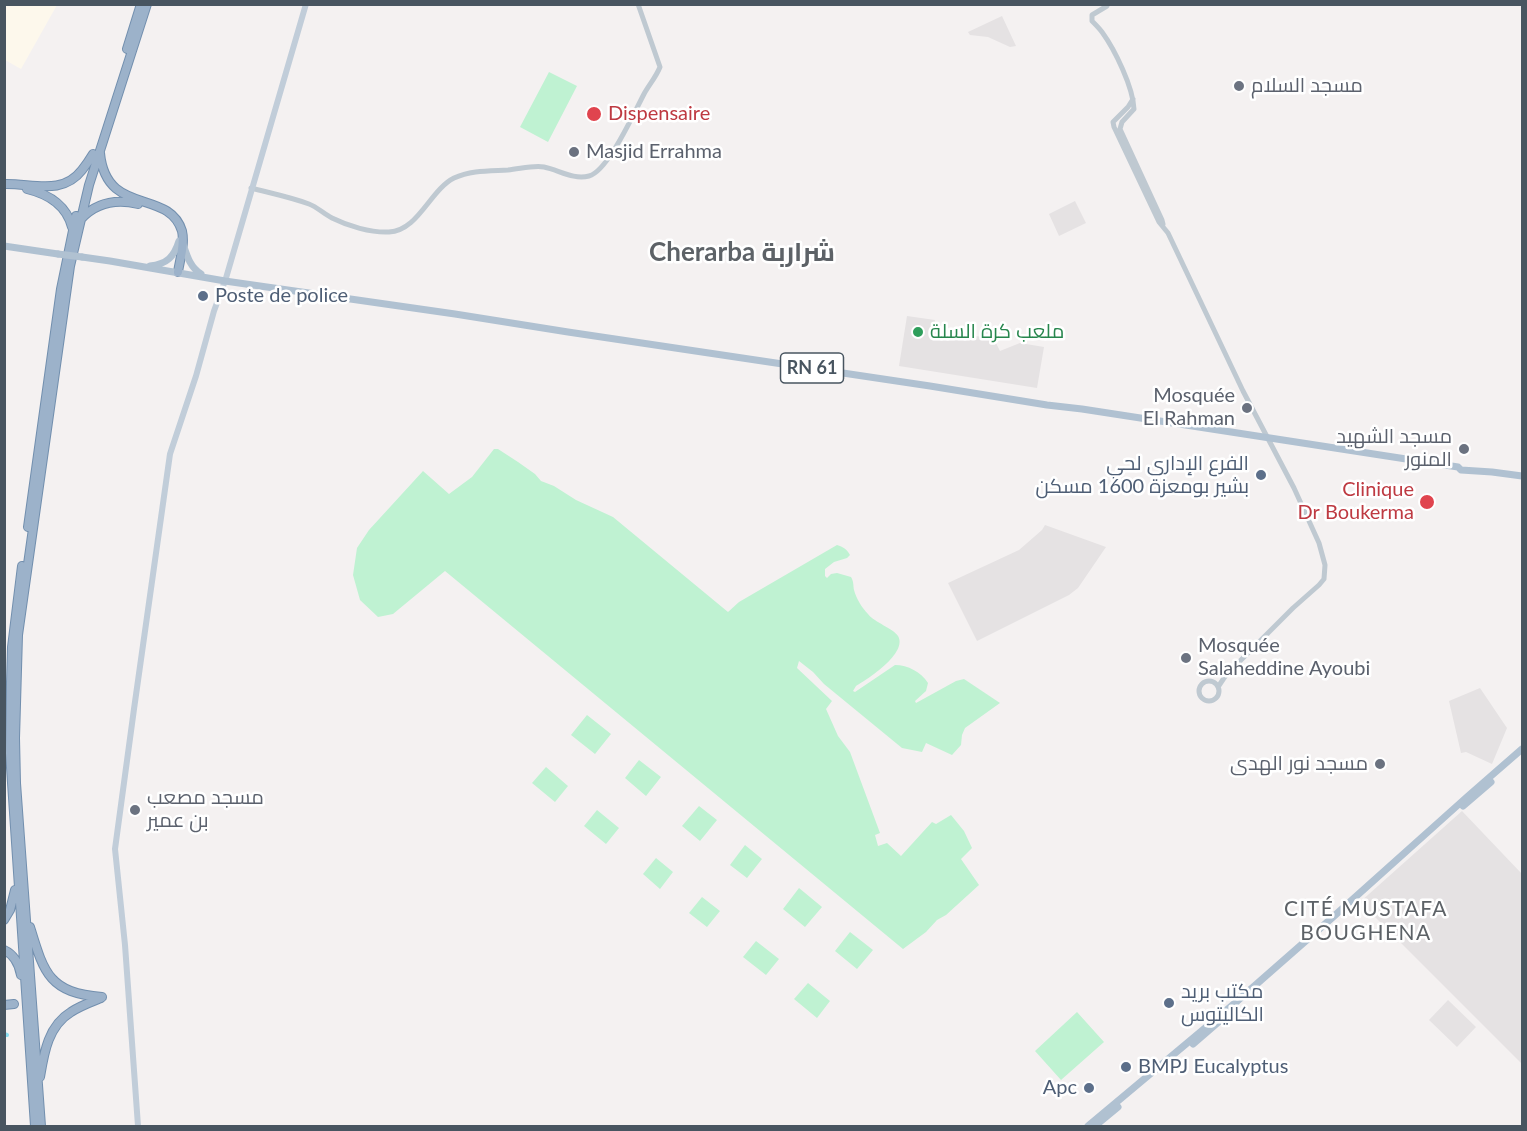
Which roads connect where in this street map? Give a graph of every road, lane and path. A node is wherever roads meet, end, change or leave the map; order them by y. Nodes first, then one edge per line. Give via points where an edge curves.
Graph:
1 (141, 4) edge
2 (147, 4) edge
3 (306, 4) edge
4 (638, 4) edge
5 (1106, 4) edge
6 (100, 147) junction
7 (93, 154) junction
8 (4, 186) edge
9 (251, 188) junction
10 (80, 220) junction
11 (72, 231) junction
12 (181, 243) junction
13 (4, 246) edge
14 (141, 267) junction
15 (176, 272) junction
16 (206, 277) junction
17 (225, 281) junction
18 (1266, 437) junction
19 (1522, 476) edge
20 (1226, 675) junction
21 (1212, 681) junction
22 (1218, 687) junction
23 (1522, 749) edge
24 (1522, 755) edge
25 (17, 867) junction
26 (25, 906) junction
27 (4, 920) edge
28 (4, 950) edge
29 (26, 993) junction
30 (14, 1004) dead end
31 (4, 1005) edge
32 (38, 1091) junction
33 (35, 1126) edge
34 (41, 1126) edge
35 (138, 1126) edge
36 (1088, 1126) edge
37 (1095, 1126) edge

1 - 7 highway
2 - 6 highway
3 - 9 main road
4 - 9 street via 660,69 596,173 577,176 540,167 461,175 442,186 411,222 390,232 349,224 311,205
5 - 18 street via 1092,15 1092,21 1107,39 1133,99 1134,109 1120,129
6 - 10 highway
6 - 12 highway via 109,182 125,195 154,204 173,216 181,230
7 - 8 highway via 73,180 64,185
7 - 11 highway
8 - 11 highway via 28,189 51,198 64,209
9 - 17 main road
10 - 12 highway via 107,203 135,203 164,214 173,223
10 - 26 highway via 18,634 16,783
11 - 25 highway via 12,647 10,753
12 - 14 main road via 169,260
12 - 15 highway
12 - 16 main road via 192,266
13 - 14 main road, RN 61, bridge
14 - 15 main road, RN 61
15 - 16 main road, RN 61
16 - 17 main road, RN 61
17 - 18 main road, RN 61
17 - 35 main road via 170,454 115,849
18 - 19 main road, RN 61 via 1458,466 1461,470
18 - 20 street via 1319,543 1324,579
20 - 21 street
20 - 22 street
21 - 22 street
21 - 22 street via 1201,686 1204,700 1217,698
23 - 36 main road via 1235,1003
24 - 37 main road
25 - 27 highway via 15,895
25 - 29 highway
26 - 32 highway
26 - 32 highway via 42,962 54,981 75,993 102,997 71,1012 53,1029 44,1052
28 - 29 highway via 16,959
29 - 33 highway
30 - 31 highway
32 - 34 highway

